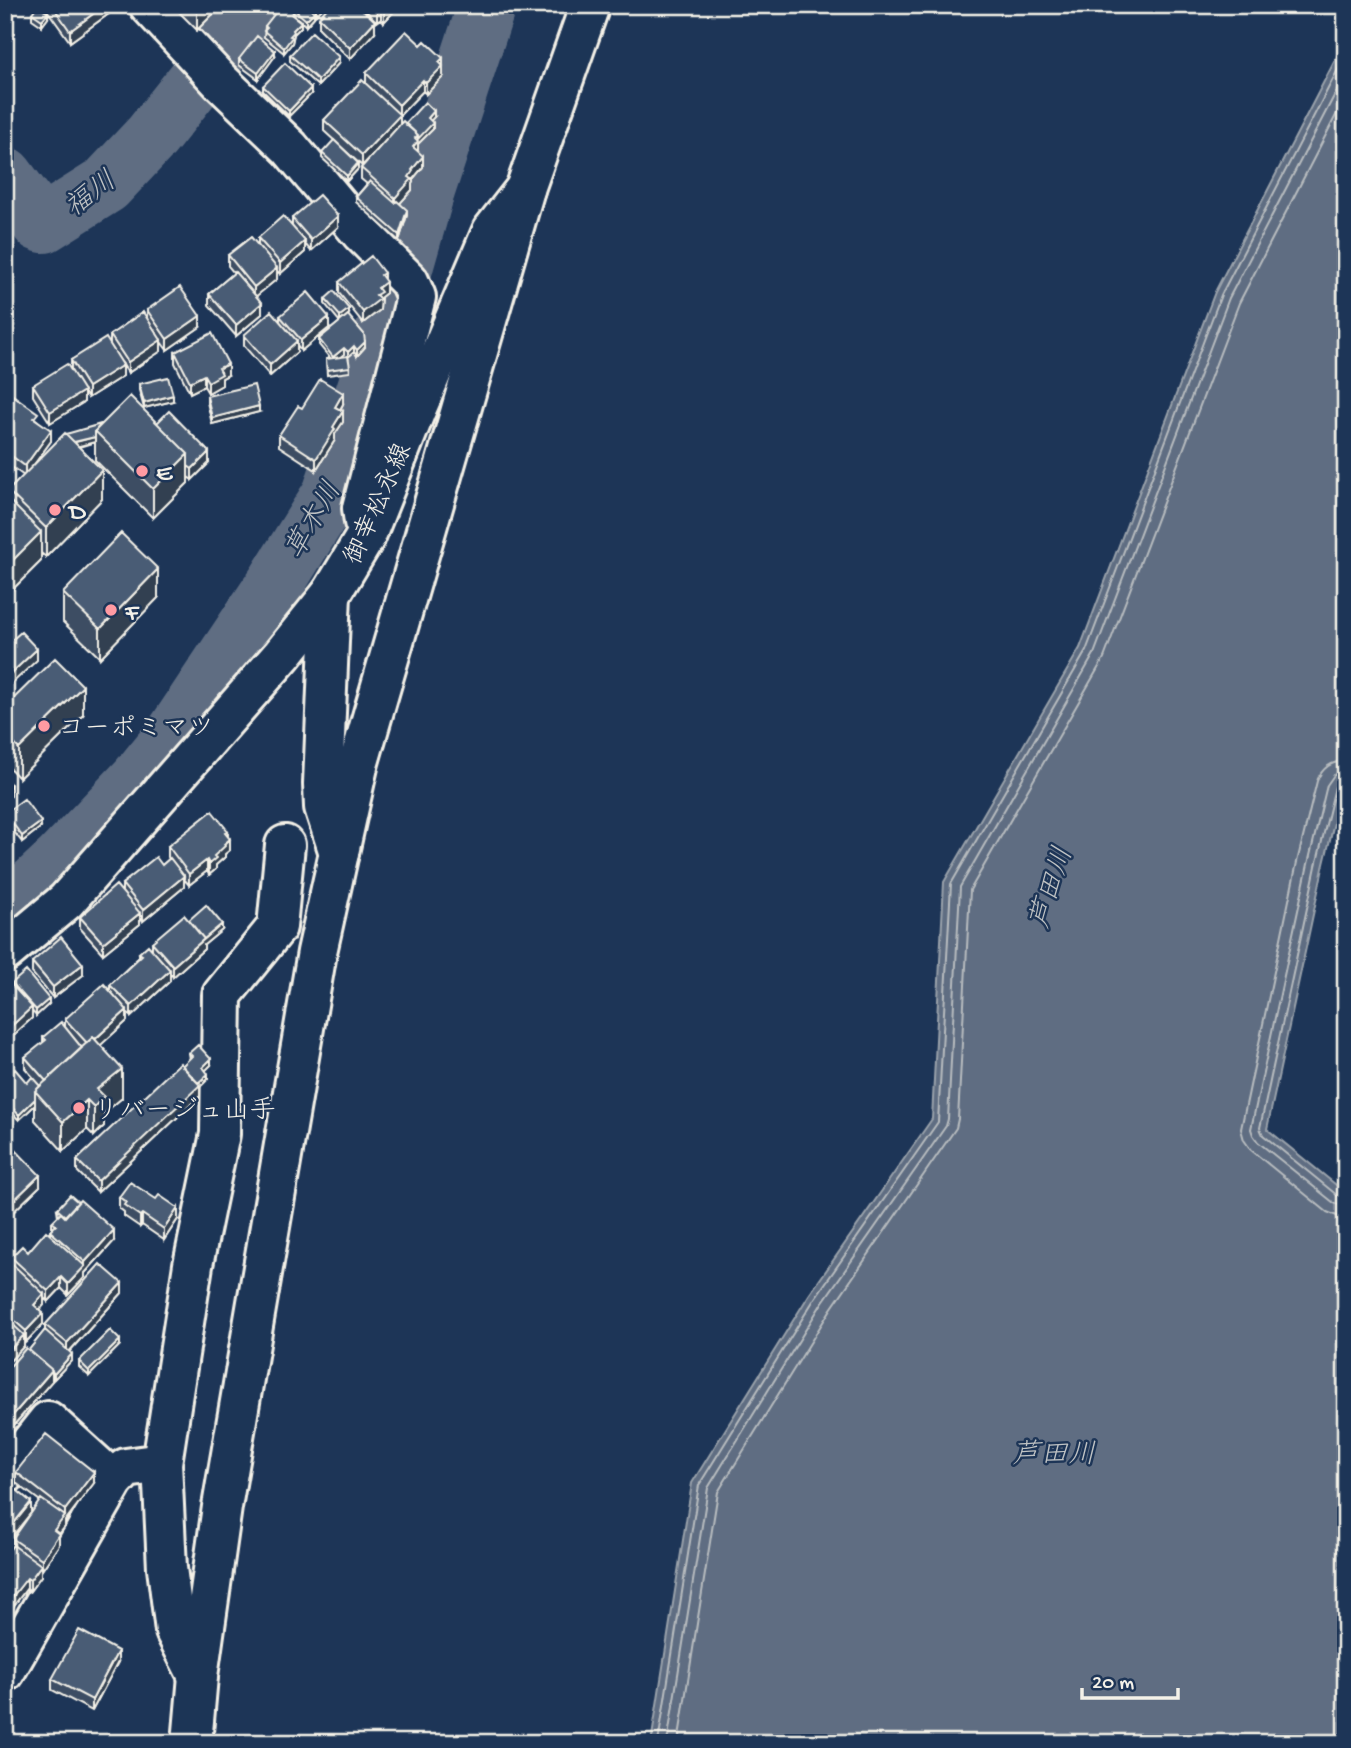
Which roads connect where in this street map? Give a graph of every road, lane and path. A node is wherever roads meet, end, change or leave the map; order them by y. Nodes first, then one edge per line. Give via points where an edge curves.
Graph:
1 (149, 5) edge
2 (590, 5) edge
3 (525, 189) junction
4 (366, 536) junction
5 (331, 594) junction
6 (285, 845) dead end
7 (339, 853) junction
8 (5, 952) edge
9 (162, 1463) junction
10 (5, 1475) edge
11 (114, 1481) junction
12 (5, 1672) edge
13 (198, 1676) junction
14 (192, 1743) edge

1 - 4 street via 290,148 401,273 416,297 362,508
2 - 3 street, 御幸松永線
3 - 4 street, 御幸松永線 via 492,231
3 - 7 street via 359,762
4 - 5 street, 御幸松永線
5 - 7 street via 323,784 324,807
5 - 8 street, 御幸松永線 via 66,901
6 - 9 street via 277,928 222,995 220,1134 193,1265
7 - 13 street via 299,1055
9 - 11 street via 127,1468
9 - 13 street via 175,1631
10 - 11 street via 48,1421
11 - 12 street
13 - 14 street

